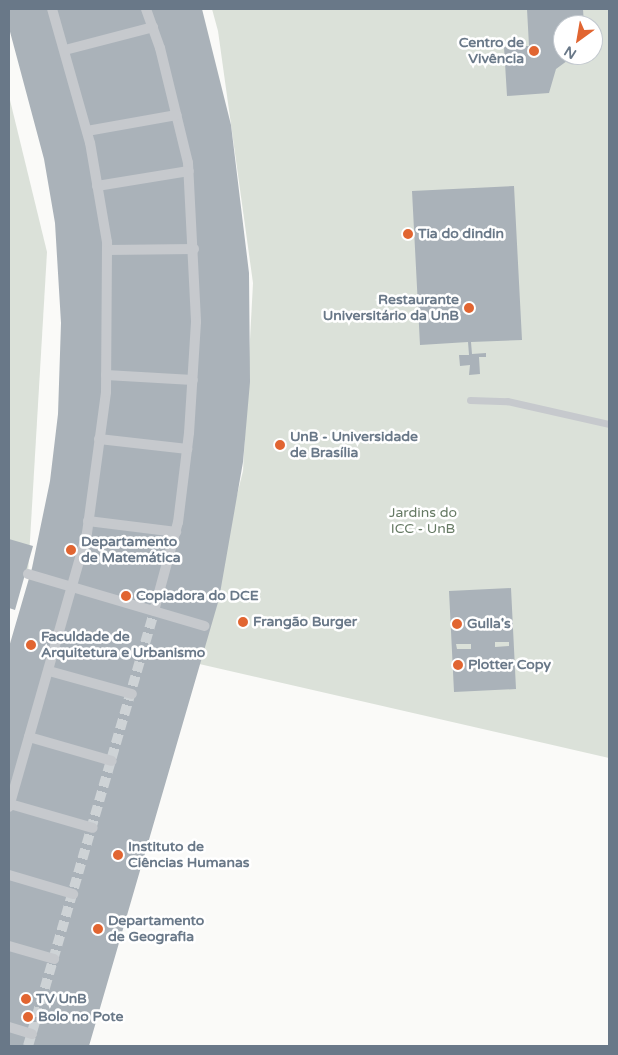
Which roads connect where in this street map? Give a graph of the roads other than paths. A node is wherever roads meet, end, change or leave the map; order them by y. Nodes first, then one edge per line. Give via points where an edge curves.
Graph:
1 (52, 9) edge
2 (146, 9) edge
3 (153, 28) junction
4 (65, 50) junction
5 (177, 115) junction
6 (86, 131) junction
7 (189, 171) junction
8 (97, 186) junction
9 (194, 249) junction
10 (107, 250) junction
11 (106, 375) junction
12 (193, 380) junction
13 (470, 400) dead end
14 (609, 424) edge
15 (99, 439) junction
16 (188, 449) junction
17 (88, 521) junction
18 (176, 532) junction
19 (28, 574) dead end
20 (72, 587) junction
21 (154, 611) junction
22 (205, 626) dead end
23 (49, 671) junction
24 (132, 694) dead end
25 (29, 737) junction
26 (112, 761) dead end
27 (9, 806) edge
28 (93, 828) dead end
29 (9, 875) edge
30 (73, 894) dead end
31 (9, 946) edge
32 (54, 959) dead end
33 (9, 1027) edge
34 (32, 1034) dead end

1 - 4 street
2 - 3 street
3 - 4 street
3 - 5 street
4 - 6 street
5 - 6 street
5 - 7 street
6 - 8 street
7 - 8 street
7 - 9 street
8 - 10 street
9 - 10 street
9 - 12 street
10 - 11 street
11 - 12 street
11 - 15 street
12 - 16 street
13 - 14 lane via 507,401
15 - 16 street
15 - 17 street
16 - 18 street
17 - 18 street
17 - 20 street
18 - 21 street
19 - 20 street
20 - 21 street
20 - 23 street
21 - 22 street
23 - 24 street
23 - 25 street
25 - 26 street
25 - 27 street
27 - 28 street
29 - 30 street
31 - 32 street
33 - 34 street

